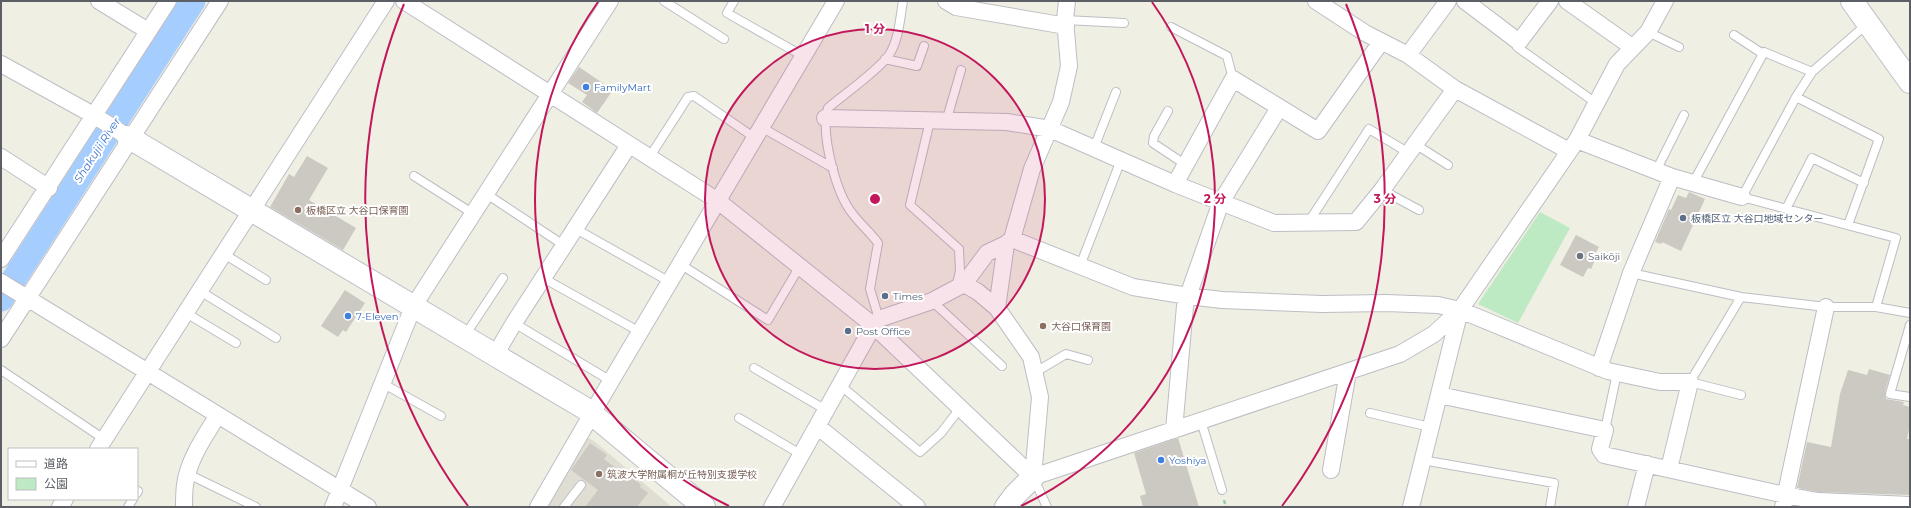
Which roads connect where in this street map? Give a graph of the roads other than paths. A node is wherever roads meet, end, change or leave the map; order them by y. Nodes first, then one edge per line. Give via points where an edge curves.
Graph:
1 (99, 1) edge
2 (168, 1) edge
3 (220, 1) edge
4 (386, 1) edge
5 (404, 1) edge
6 (664, 1) edge
7 (734, 1) edge
8 (836, 1) edge
9 (903, 1) edge
10 (946, 1) edge
11 (1067, 1) edge
12 (1316, 1) edge
13 (1448, 1) edge
14 (1465, 1) edge
15 (1550, 1) edge
16 (1567, 1) edge
17 (1665, 1) edge
18 (1852, 1) edge
19 (607, 2) edge
20 (1065, 23) junction
21 (1124, 23) dead end
22 (1867, 24) junction
23 (1172, 27) dead end
24 (148, 31) junction
25 (1648, 32) junction
26 (1734, 35) dead end
27 (724, 39) dead end
28 (1381, 42) junction
29 (1520, 42) junction
30 (924, 46) dead end
31 (1632, 47) junction
32 (1679, 47) dead end
33 (1408, 54) junction
34 (1763, 54) junction
35 (803, 56) junction
36 (885, 59) junction
37 (1, 64) edge
38 (961, 70) dead end
39 (1812, 72) junction
40 (1233, 79) junction
41 (1910, 82) edge
42 (1455, 89) junction
43 (1116, 92) dead end
44 (549, 94) junction
45 (1796, 97) junction
46 (1596, 103) junction
47 (1279, 108) junction
48 (1168, 111) dead end
49 (1684, 115) dead end
50 (96, 117) junction
51 (825, 118) junction
52 (938, 121) junction
53 (1050, 129) junction
54 (758, 132) junction
55 (127, 142) junction
56 (629, 145) junction
57 (1573, 146) junction
58 (1094, 148) junction
59 (1412, 149) junction
60 (1, 156) edge
61 (649, 158) junction
62 (1121, 160) junction
63 (1186, 165) junction
64 (1448, 165) dead end
65 (833, 168) junction
66 (1656, 171) junction
67 (414, 176) dead end
68 (1672, 177) junction
69 (1693, 183) junction
70 (1864, 183) junction
71 (1176, 184) junction
72 (49, 188) junction
73 (1382, 190) junction
74 (485, 193) junction
75 (1742, 197) junction
76 (718, 201) junction
77 (1221, 202) junction
78 (1786, 209) junction
79 (1419, 210) dead end
80 (472, 213) junction
81 (248, 217) junction
82 (1308, 223) junction
83 (1848, 225) junction
84 (576, 229) junction
85 (1009, 242) junction
86 (565, 246) junction
87 (224, 254) junction
88 (1, 260) edge
89 (680, 264) junction
90 (800, 266) junction
91 (1080, 266) junction
92 (1631, 273) junction
93 (503, 278) dead end
94 (543, 278) junction
95 (266, 280) dead end
96 (1, 282) edge
97 (670, 282) junction
98 (960, 287) junction
99 (200, 291) junction
100 (1188, 296) junction
101 (27, 297) junction
102 (1741, 297) junction
103 (932, 301) junction
104 (1826, 307) junction
105 (1876, 307) junction
106 (997, 308) junction
107 (1460, 310) junction
108 (186, 312) junction
109 (410, 313) junction
110 (1910, 314) edge
111 (877, 322) junction
112 (514, 323) junction
113 (1910, 325) edge
114 (640, 332) junction
115 (464, 337) junction
116 (276, 338) dead end
117 (1, 339) edge
118 (236, 343) dead end
119 (495, 355) junction
120 (1088, 360) dead end
121 (1002, 366) dead end
122 (754, 368) dead end
123 (1599, 368) junction
124 (1, 370) edge
125 (148, 372) junction
126 (1348, 372) junction
127 (1034, 373) junction
128 (1617, 374) junction
129 (611, 381) junction
130 (1690, 382) junction
131 (382, 384) junction
132 (840, 385) junction
133 (1439, 395) junction
134 (1741, 395) dead end
135 (1910, 397) edge
136 (961, 407) junction
137 (826, 410) junction
138 (1370, 413) dead end
139 (218, 415) junction
140 (441, 416) dead end
141 (739, 418) dead end
142 (589, 420) junction
143 (1201, 421) junction
144 (817, 426) junction
145 (1430, 427) junction
146 (1174, 430) junction
147 (1604, 430) junction
148 (101, 444) edge
149 (802, 455) junction
150 (1422, 460) junction
151 (1647, 464) junction
152 (1331, 470) dead end
153 (1669, 470) junction
154 (188, 474) junction
155 (1034, 477) junction
156 (581, 485) dead end
157 (341, 490) junction
158 (1222, 490) dead end
159 (1784, 501) edge
160 (1882, 505) edge
161 (1910, 505) edge
162 (184, 507) edge
163 (256, 507) edge
164 (333, 507) edge
165 (368, 507) edge
166 (538, 507) edge
167 (564, 507) edge
168 (685, 507) edge
169 (704, 507) edge
170 (772, 507) edge
171 (917, 507) edge
172 (1006, 507) edge
173 (1047, 507) edge
174 (1411, 507) edge
175 (1550, 507) edge
176 (1636, 507) edge

1 - 24 street
2 - 24 street
3 - 55 street
4 - 81 street
5 - 44 street
6 - 27 lane
7 - 35 lane via 727,13
8 - 35 street
9 - 36 lane via 896,38
10 - 20 street via 956,7
11 - 20 street
12 - 28 street
13 - 33 street
14 - 29 street
15 - 29 street
16 - 31 street
17 - 25 street
18 - 22 street
19 - 44 street
20 - 21 lane
20 - 53 street via 1069,66 1061,102
22 - 39 lane
22 - 41 street
23 - 40 lane via 1227,56
24 - 50 street
25 - 31 street
25 - 32 lane
26 - 34 lane
28 - 33 street
28 - 47 street via 1318,131
29 - 46 lane via 1517,47
30 - 36 lane via 917,66
31 - 46 street via 1617,64
33 - 42 street
34 - 39 lane via 1764,52
34 - 69 lane
35 - 54 street
36 - 51 lane via 828,108
37 - 50 street
38 - 52 lane
39 - 45 lane
40 - 47 street
40 - 63 street
42 - 57 street
42 - 59 street
43 - 58 lane
44 - 56 street
44 - 74 street
45 - 70 lane via 1879,139
45 - 75 lane
46 - 57 street
47 - 77 street
48 - 63 lane via 1154,136 1153,143
49 - 66 lane
50 - 55 street
50 - 72 street
51 - 52 street
51 - 65 lane
52 - 53 street via 1007,122
52 - 98 lane via 910,204 959,249
53 - 58 street
53 - 85 street via 1032,169
54 - 61 lane via 694,96 688,97
54 - 65 lane
54 - 76 street
55 - 81 street
55 - 101 street
56 - 61 street
56 - 84 street
57 - 66 street
57 - 107 street
58 - 62 street
59 - 64 lane
59 - 73 street
59 - 82 lane via 1369,129
60 - 72 street
61 - 76 street
62 - 71 street
62 - 91 lane
63 - 71 street
65 - 111 lane via 840,193 878,243 870,289
66 - 68 street
67 - 80 lane
68 - 69 street
68 - 92 street
69 - 75 street
70 - 78 lane via 1812,158
70 - 83 lane
71 - 77 street
72 - 88 street
73 - 79 lane
73 - 82 street via 1356,222
74 - 80 street
74 - 86 lane
75 - 78 lane
76 - 89 street
76 - 90 street
77 - 82 street via 1274,223
77 - 100 street
78 - 83 lane
80 - 109 street
81 - 87 street
81 - 109 street
83 - 105 lane via 1896,238
84 - 86 street
84 - 97 lane
85 - 91 street
85 - 98 street via 987,253
85 - 106 street
86 - 94 street
87 - 95 lane
87 - 99 street
89 - 90 lane via 768,320
89 - 97 street
90 - 111 street
91 - 100 street via 1133,287
92 - 102 lane
92 - 123 street
93 - 115 lane
94 - 112 street
94 - 114 lane
96 - 101 street
97 - 114 street
98 - 103 street
98 - 106 street via 978,292
99 - 108 street
99 - 116 lane
100 - 107 street via 1322,304 1438,305
100 - 146 street
101 - 117 street
101 - 125 street
102 - 104 lane
102 - 130 lane
103 - 111 street
103 - 121 lane
104 - 105 lane
104 - 159 street
105 - 110 lane
106 - 127 street via 1021,347 1031,357
107 - 123 street
107 - 126 street via 1434,334 1400,354
107 - 133 street
108 - 118 lane
108 - 125 street
109 - 115 street
109 - 131 street
109 - 142 street
111 - 132 street
111 - 136 street
112 - 119 street
112 - 129 lane
113 - 135 lane via 1890,394
114 - 129 street
115 - 119 street
119 - 142 street
120 - 127 lane via 1066,354
122 - 137 lane
123 - 128 street
124 - 148 lane
125 - 139 street
125 - 148 street
126 - 143 street
126 - 152 street
127 - 155 street via 1040,397
128 - 130 street via 1660,382
128 - 147 lane
129 - 142 street
130 - 134 lane
130 - 153 street
131 - 140 lane
131 - 157 street
132 - 136 lane via 920,452 941,433
132 - 137 street
133 - 145 street
133 - 147 street
136 - 155 street
137 - 144 street
138 - 145 lane
139 - 154 street via 200,445
139 - 157 street
141 - 149 lane
142 - 166 street
142 - 168 street
142 - 169 street
143 - 146 street
143 - 158 lane
144 - 149 street
144 - 171 street
145 - 150 street
146 - 155 street
147 - 151 street via 1600,449 1604,455
149 - 170 street
150 - 174 street
150 - 175 lane via 1554,483
151 - 153 street
151 - 176 street
153 - 159 street
154 - 162 street
154 - 163 lane
155 - 172 street
155 - 173 lane
156 - 167 lane
157 - 164 street
157 - 165 street
159 - 160 street
160 - 161 street

